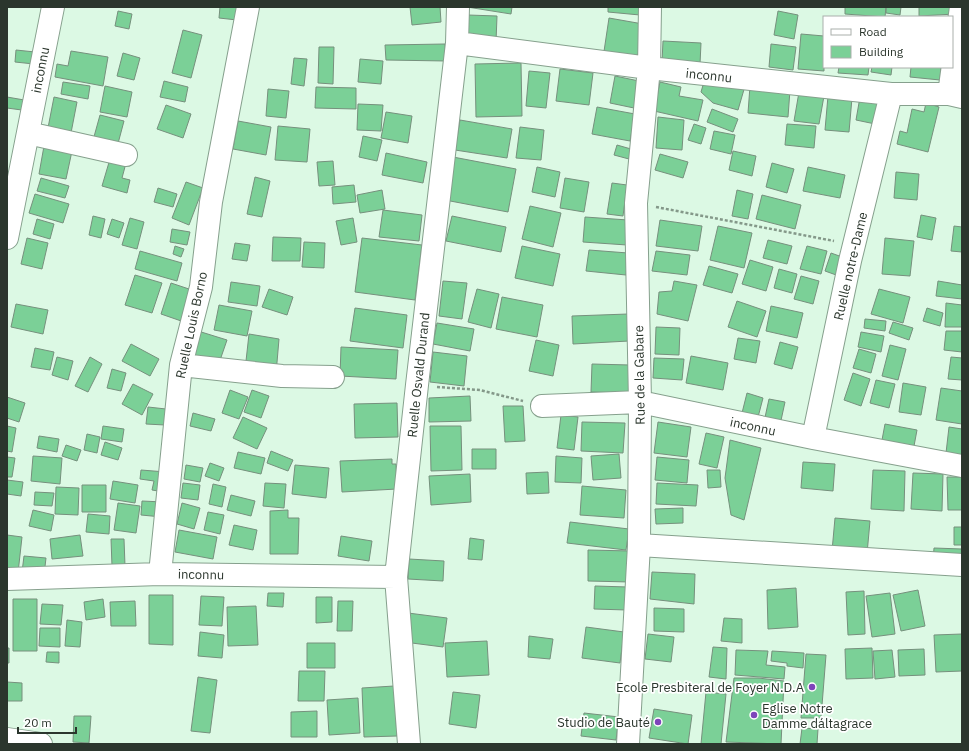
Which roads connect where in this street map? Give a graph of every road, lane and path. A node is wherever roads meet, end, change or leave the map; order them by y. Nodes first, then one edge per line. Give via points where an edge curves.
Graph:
1 (53, 7) edge
2 (248, 7) edge
3 (458, 7) edge
4 (650, 7) edge
5 (961, 7) edge
6 (457, 43) junction
7 (649, 68) junction
8 (891, 94) junction
9 (955, 96) edge
10 (28, 133) junction
11 (126, 155) dead end
12 (636, 203) junction
13 (7, 238) edge
14 (854, 244) junction
15 (181, 365) junction
16 (333, 377) dead end
17 (417, 385) junction
18 (640, 402) junction
19 (542, 406) joint
20 (813, 438) junction
21 (962, 466) edge
22 (639, 545) junction
23 (962, 565) edge
24 (160, 574) junction
25 (396, 577) junction
26 (7, 579) edge
27 (7, 739) edge
28 (41, 744) edge
29 (410, 744) edge
30 (628, 744) edge

1 - 10 street, inconnu
2 - 15 street, Ruelle Louis Borno via 211,202 201,287
3 - 6 street, Ruelle Osvald Durand
4 - 7 street, Rue de la Gabare
5 - 9 street
6 - 7 street, inconnu
6 - 17 street, Ruelle Osvald Durand
7 - 8 street, inconnu
7 - 12 street, Rue de la Gabare
8 - 9 street, inconnu
8 - 14 street, Ruelle notre-Dame
10 - 11 street
10 - 13 street, inconnu
12 - 14 path
12 - 18 street, Rue de la Gabare
14 - 20 street, Ruelle notre-Dame
15 - 16 street via 282,376
15 - 24 street, Ruelle Louis Borno
17 - 19 path via 480,390
17 - 25 street, Ruelle Osvald Durand
18 - 19 street, inconnu
18 - 20 street, inconnu
18 - 22 street, Rue de la Gabare
20 - 21 street, inconnu
22 - 23 street
22 - 30 street, Rue de la Gabare
24 - 25 street, inconnu
24 - 26 street, inconnu
25 - 29 street, Ruelle Osvald Durand
27 - 28 street

